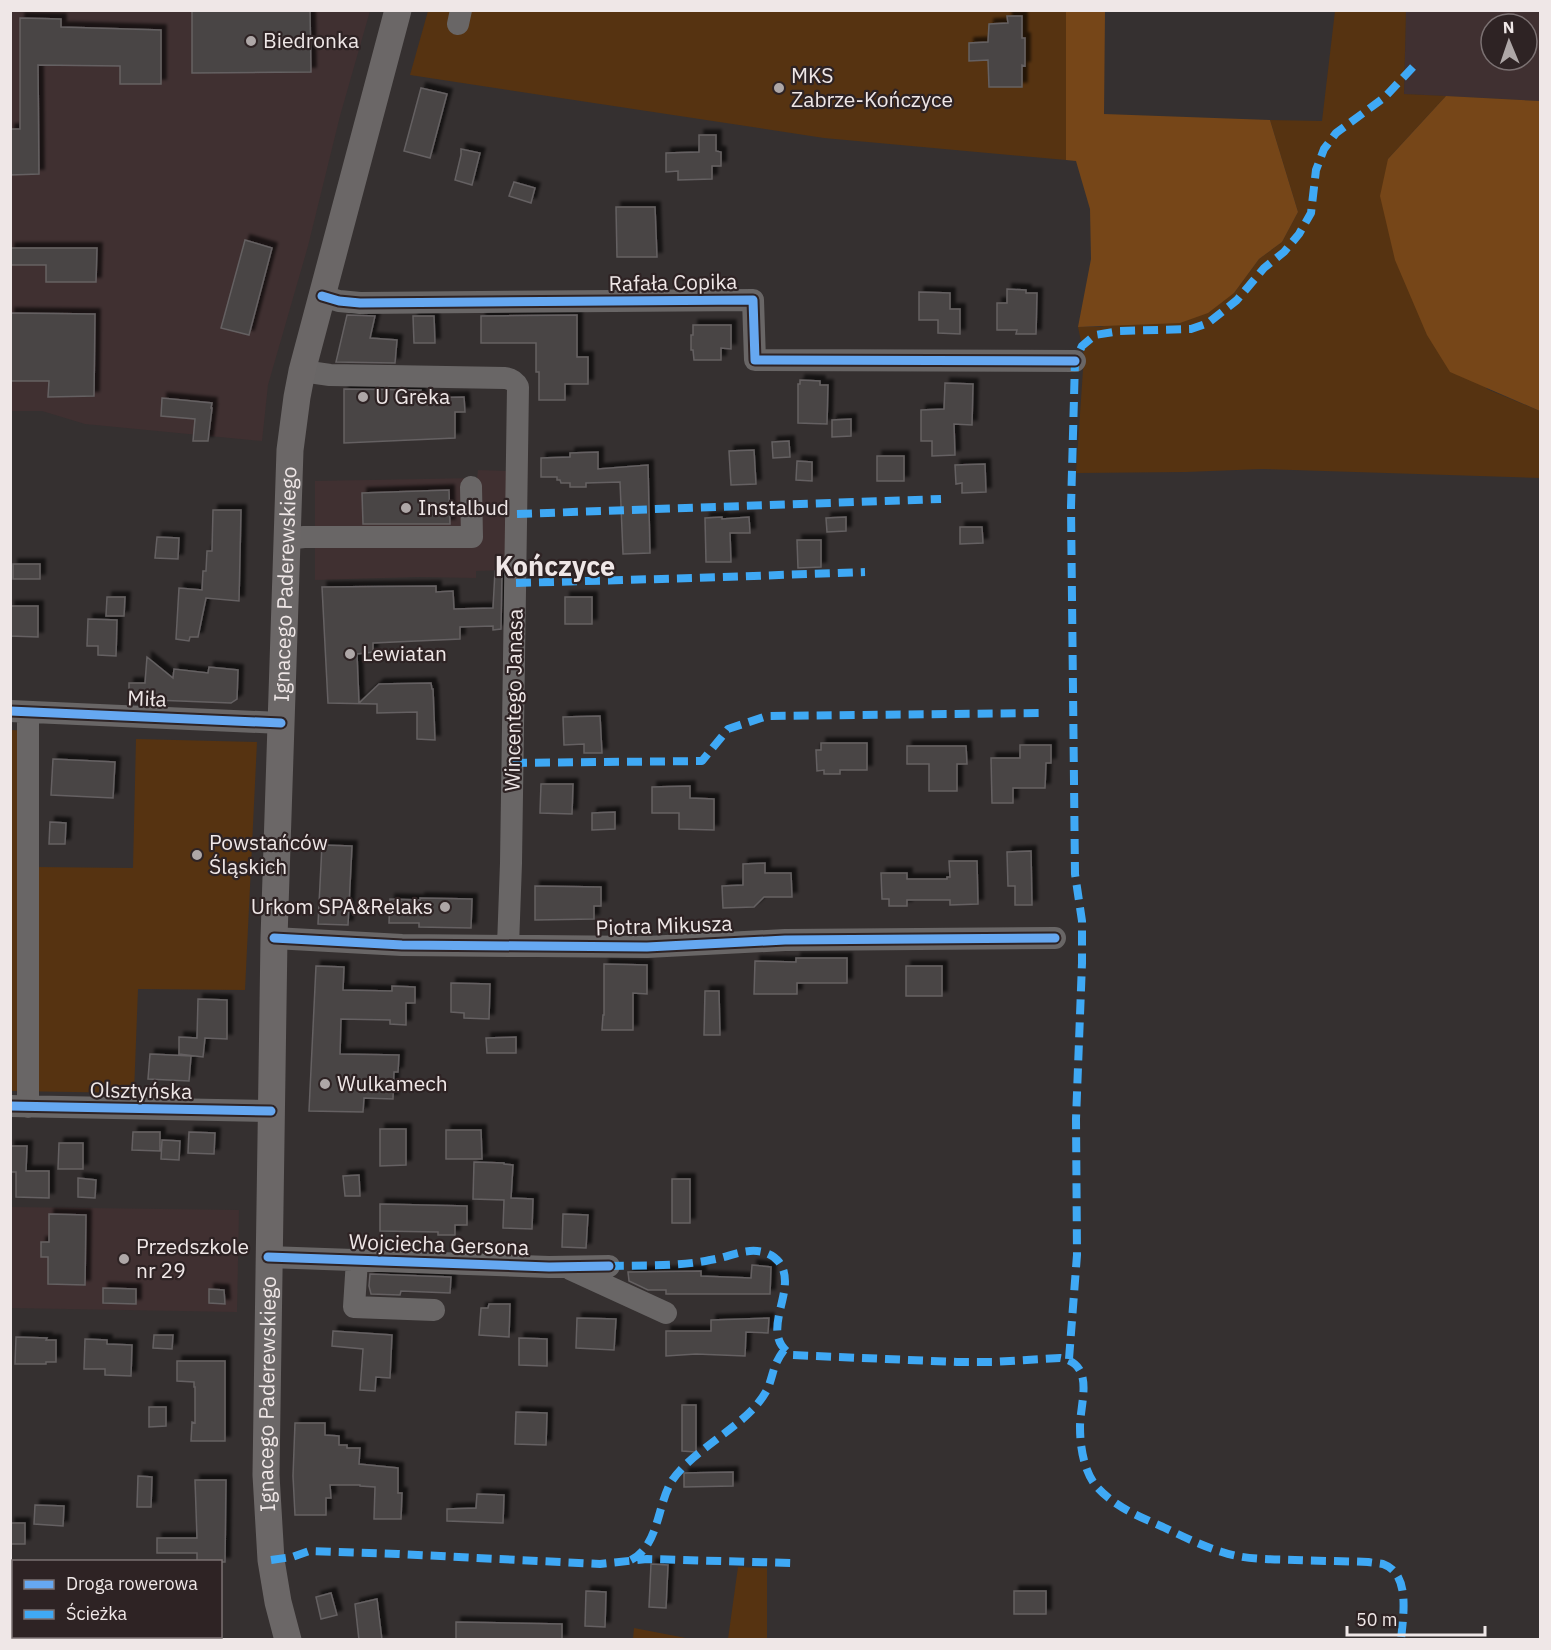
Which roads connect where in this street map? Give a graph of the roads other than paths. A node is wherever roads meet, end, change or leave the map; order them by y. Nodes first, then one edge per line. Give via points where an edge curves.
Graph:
1 (398, 10) edge
2 (322, 297) junction
3 (1075, 361) dead end
4 (302, 371) junction
5 (471, 487) dead end
6 (286, 539) junction
7 (19, 712) edge
8 (281, 723) junction
9 (274, 938) junction
10 (1055, 938) dead end
11 (508, 946) junction
12 (19, 1107) edge
13 (271, 1111) junction
14 (268, 1257) junction
15 (357, 1260) junction
16 (609, 1266) dead end
17 (566, 1267) junction
18 (434, 1310) dead end
19 (666, 1313) dead end
20 (288, 1640) edge

1 - 2 main road, Ignacego Paderewskiego
2 - 3 street, Rafała Copika via 360,303 753,300 755,360
2 - 4 main road, Ignacego Paderewskiego
4 - 6 main road, Ignacego Paderewskiego via 290,450
4 - 11 street, Wincentego Janasa via 330,375 505,378 518,387
5 - 6 street via 472,537
6 - 8 main road, Ignacego Paderewskiego
7 - 8 street, Miła
7 - 12 street
8 - 9 main road, Ignacego Paderewskiego
9 - 11 street, Piotra Mikusza
9 - 13 main road, Ignacego Paderewskiego
10 - 11 street, Piotra Mikusza via 785,939 647,947
12 - 13 street, Olsztyńska
13 - 14 main road, Ignacego Paderewskiego
14 - 15 street, Wojciecha Gersona
14 - 20 main road, Ignacego Paderewskiego via 266,1474 271,1560
15 - 17 street, Wojciecha Gersona
15 - 18 street via 354,1307
16 - 17 street, Wojciecha Gersona
17 - 19 street

